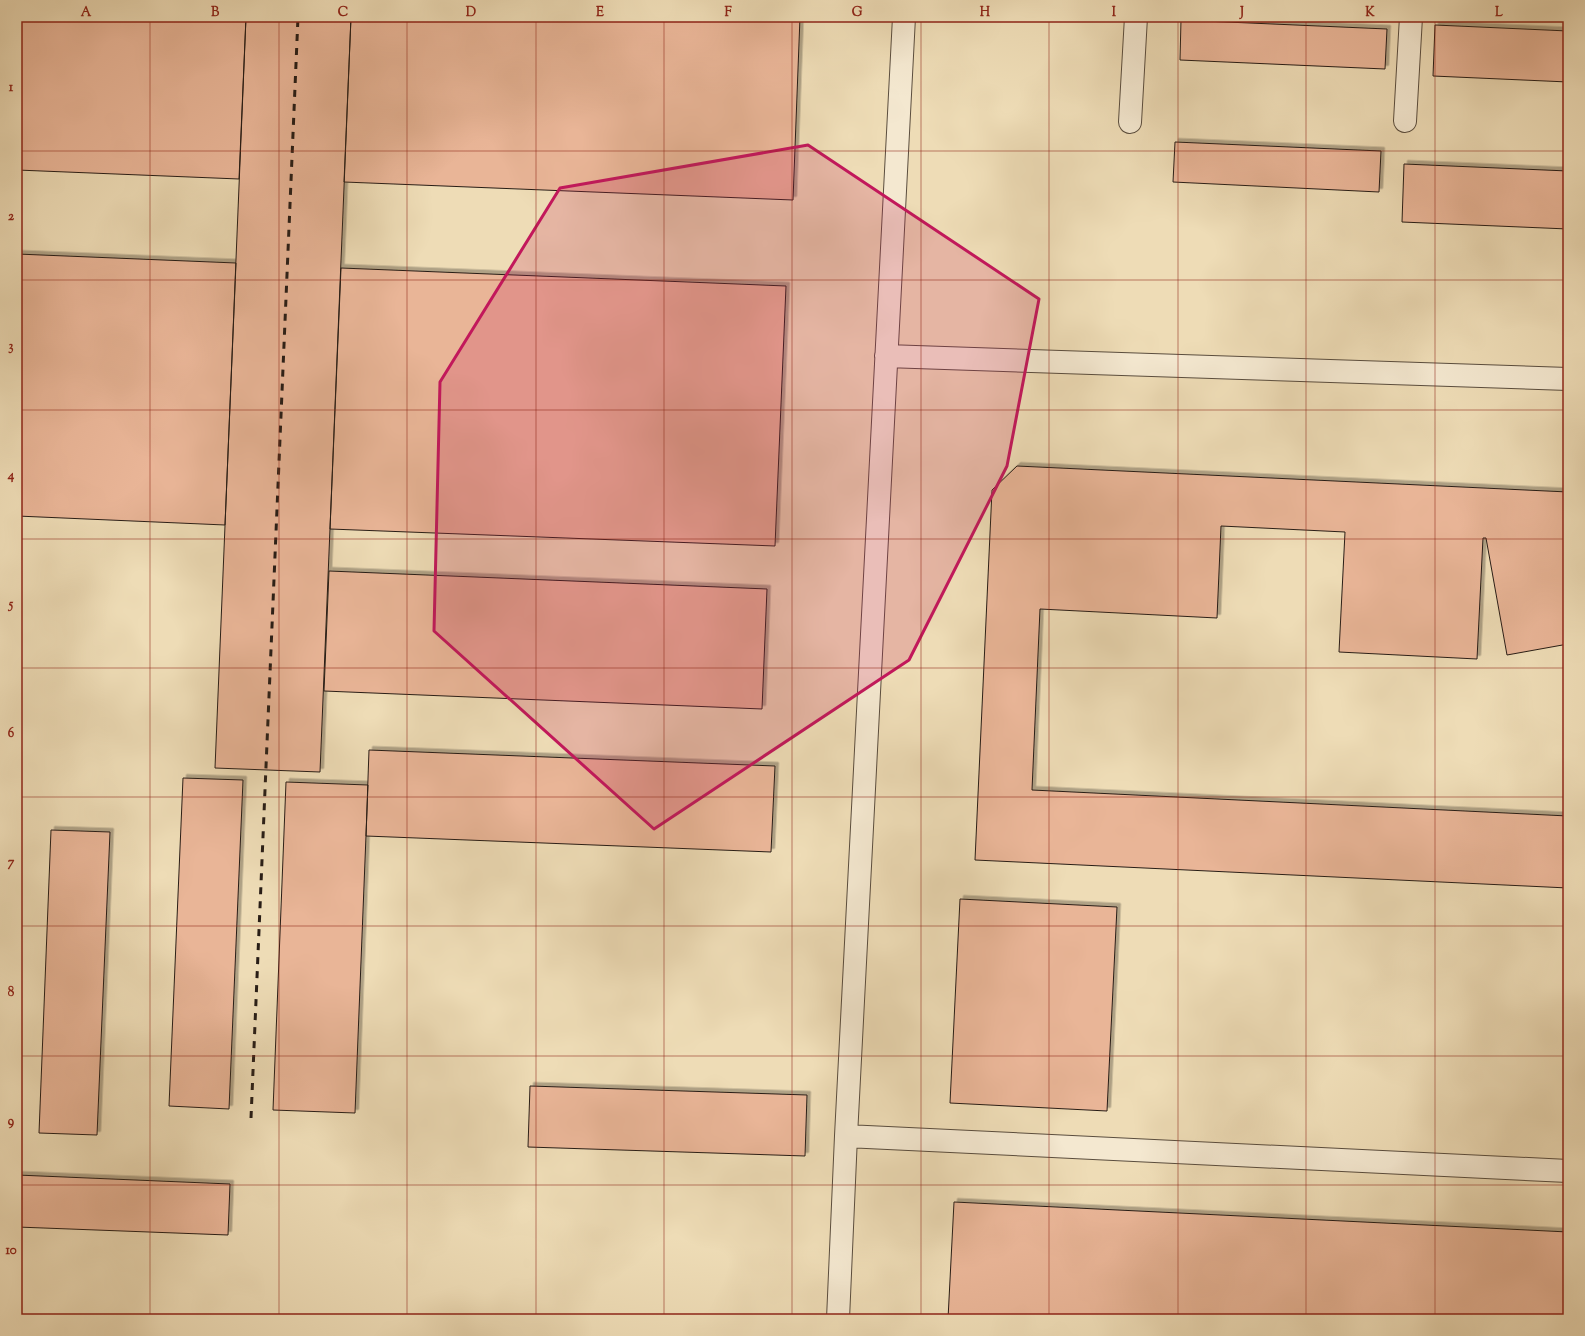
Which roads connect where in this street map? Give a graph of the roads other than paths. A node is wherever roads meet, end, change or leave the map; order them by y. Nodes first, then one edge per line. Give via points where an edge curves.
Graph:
1 (904, 17) edge
2 (1136, 17) edge
3 (1411, 17) edge
4 (1405, 121) dead end
5 (1130, 122) dead end
6 (886, 356) junction
7 (1568, 379) edge
8 (846, 1136) junction
9 (1568, 1171) edge
10 (838, 1319) edge

1 - 6 street
2 - 5 street
3 - 4 street
6 - 7 street
6 - 8 street
8 - 9 street
8 - 10 street

